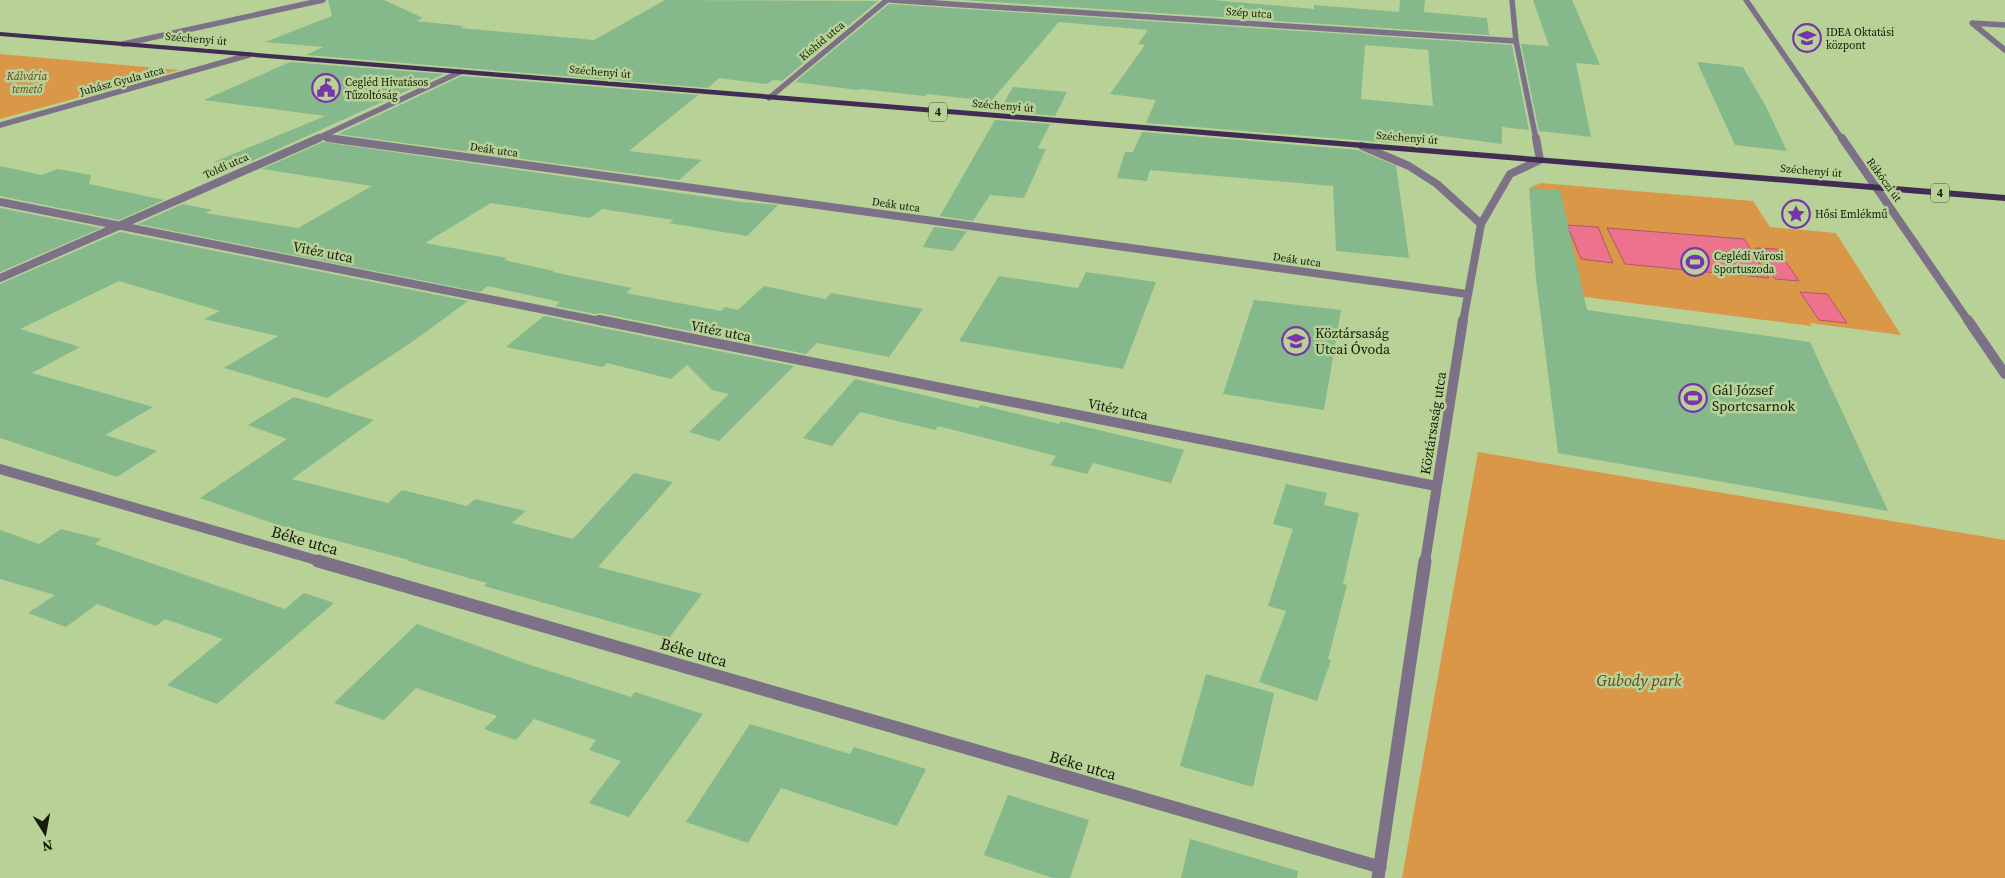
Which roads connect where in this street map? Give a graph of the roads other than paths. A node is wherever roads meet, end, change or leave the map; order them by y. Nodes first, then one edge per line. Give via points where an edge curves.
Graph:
1 (323, 0) edge
2 (888, 0) edge
3 (1512, 0) edge
4 (1746, 0) edge
5 (2005, 25) edge
6 (0, 34) edge
7 (1516, 41) junction
8 (123, 44) junction
9 (2005, 50) edge
10 (249, 55) junction
11 (460, 72) junction
12 (769, 98) junction
13 (0, 125) edge
14 (321, 137) junction
15 (1362, 146) junction
16 (1540, 160) junction
17 (1875, 188) junction
18 (2005, 198) edge
19 (0, 202) edge
20 (1481, 224) junction
21 (118, 226) junction
22 (0, 278) edge
23 (1467, 294) junction
24 (2001, 364) edge
25 (2005, 374) edge
26 (0, 469) edge
27 (1436, 486) junction
28 (1379, 872) edge

1 - 8 street
2 - 7 street, Szép utca
2 - 12 street, Kishíd utca
3 - 7 street
4 - 17 street, Rákóczi út
5 - 9 street via 1972,23
6 - 8 main road, Széchenyi út / 4
7 - 16 street
8 - 10 main road, Széchenyi út / 4
10 - 11 main road, Széchenyi út / 4
10 - 13 street, Juhász Gyula utca
11 - 12 main road, Széchenyi út / 4
11 - 14 street, Toldi utca
12 - 15 main road, Széchenyi út / 4
14 - 21 street, Toldi utca
14 - 23 street, Deák utca
15 - 16 main road, Széchenyi út / 4
15 - 20 street via 1409,166 1437,184
16 - 17 main road, Széchenyi út / 4
16 - 20 street, Köztársaság utca via 1510,174
17 - 18 main road, Széchenyi út / 4
17 - 24 street, Rákóczi út
19 - 21 street, Vitéz utca
20 - 23 street, Köztársaság utca
21 - 22 street, Toldi utca
21 - 27 street, Vitéz utca
23 - 27 street, Köztársaság utca
24 - 25 street, Rákóczi út
26 - 28 street, Béke utca
27 - 28 street, Köztársaság utca

